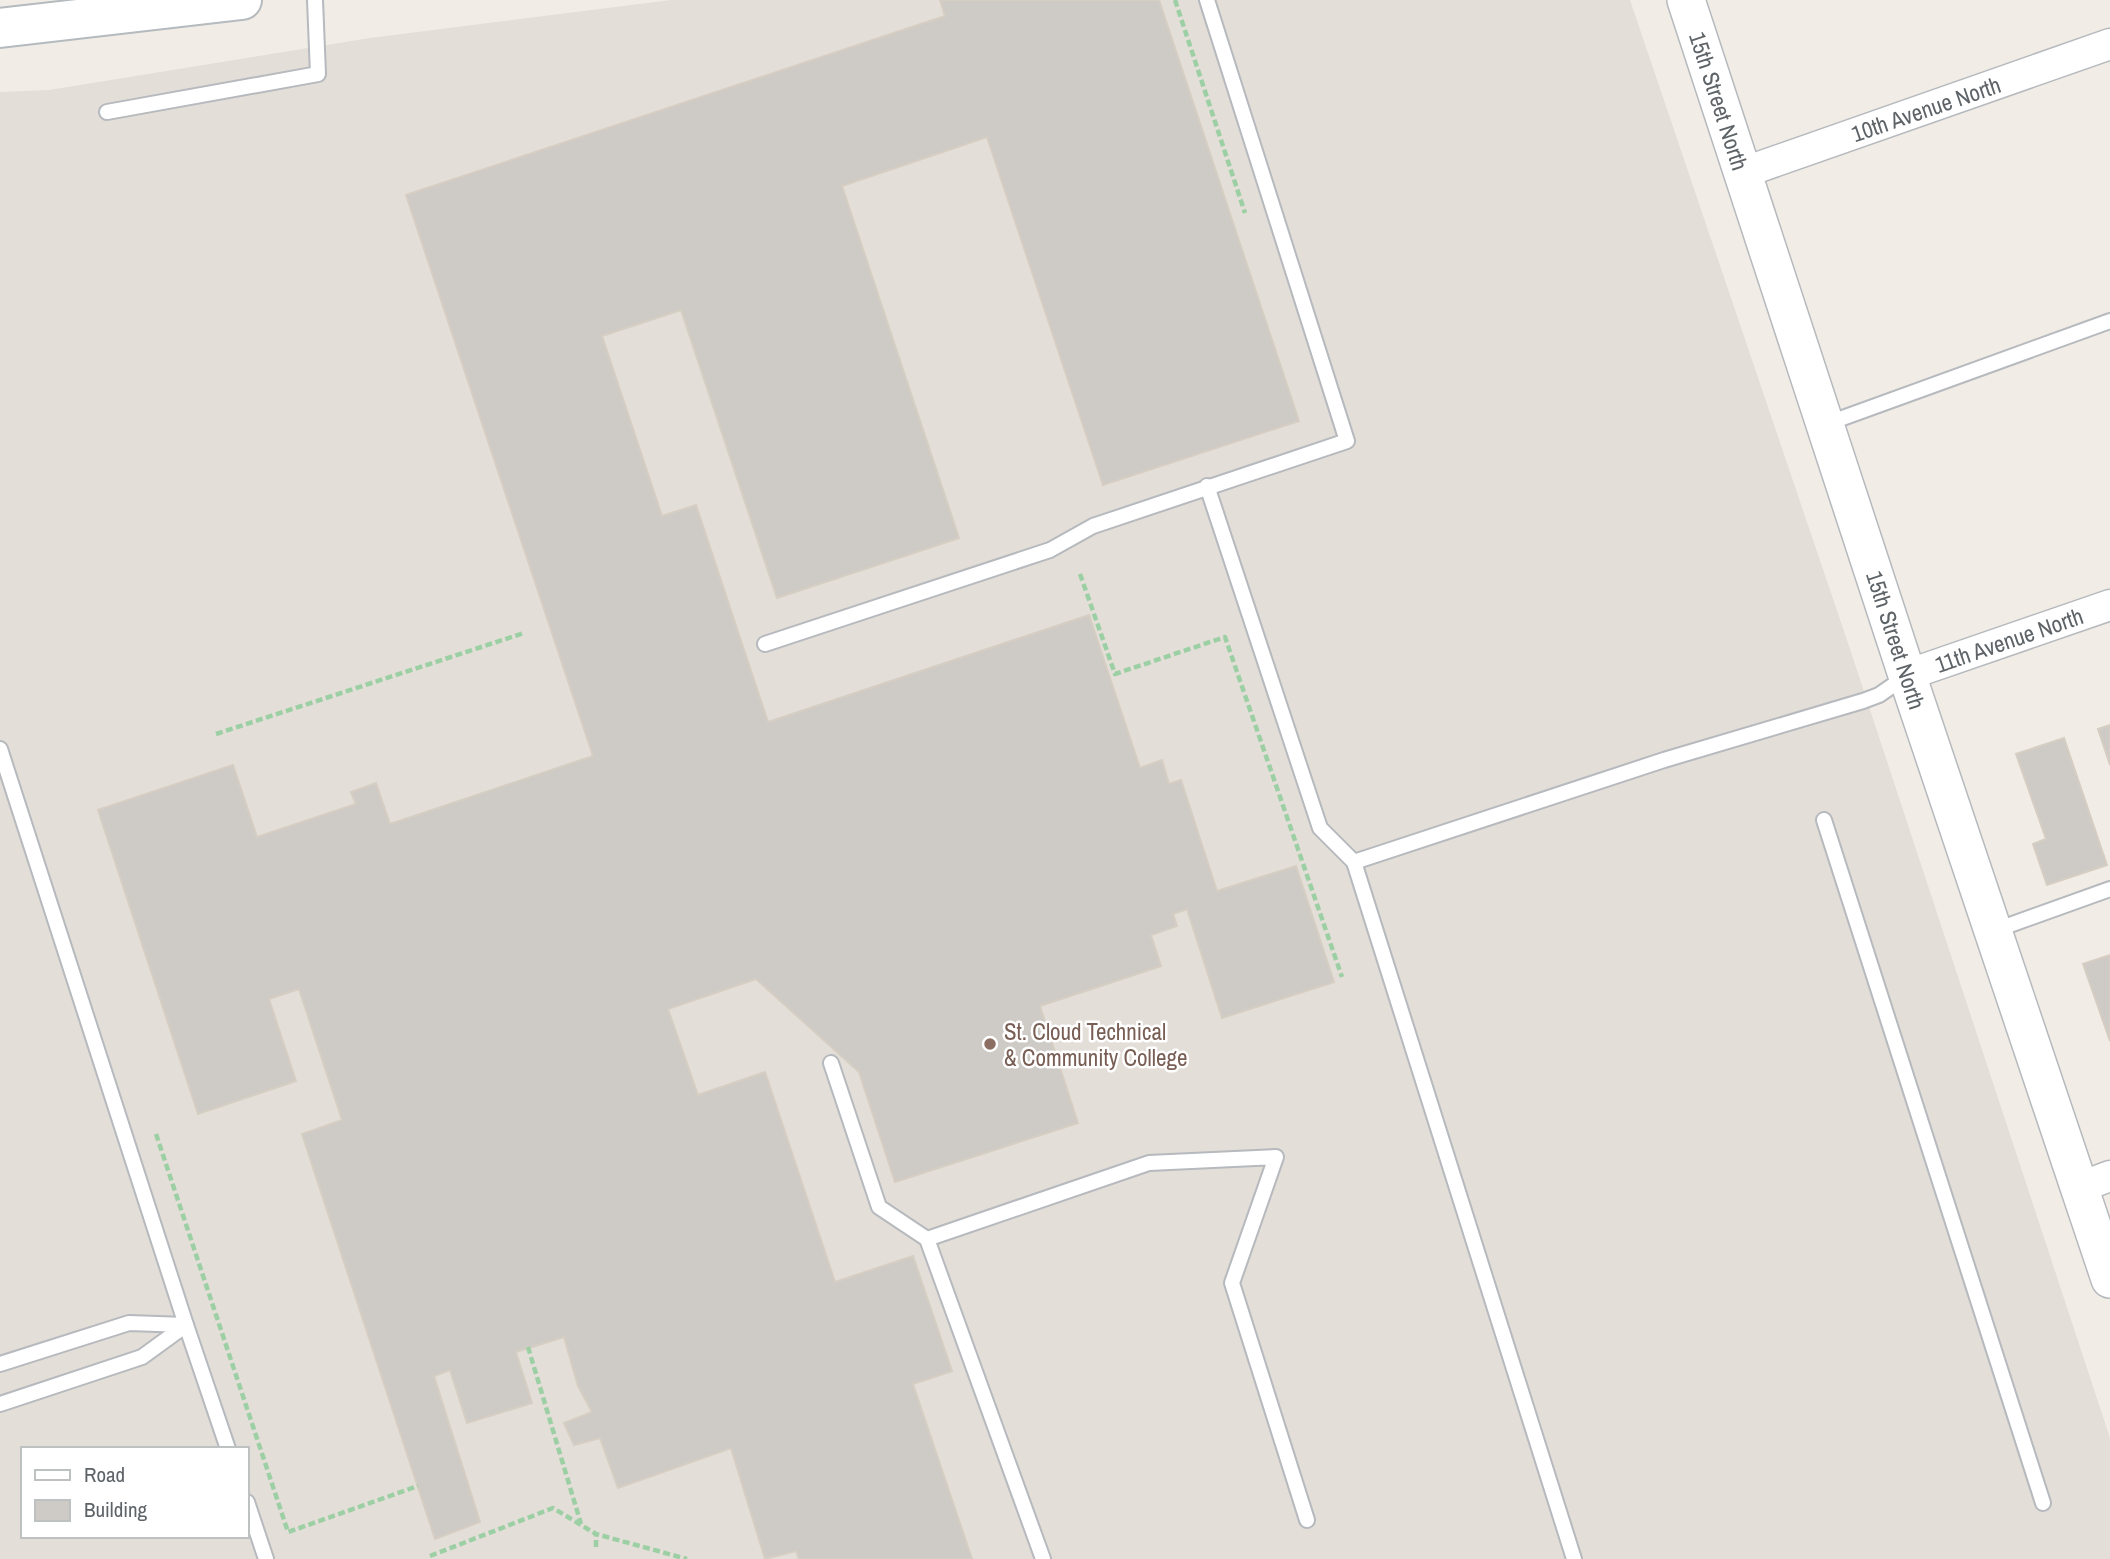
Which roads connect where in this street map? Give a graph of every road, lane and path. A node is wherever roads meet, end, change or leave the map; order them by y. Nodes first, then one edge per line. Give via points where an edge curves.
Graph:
1 (242, 0) edge
2 (315, 0) edge
3 (1175, 0) edge
4 (1207, 0) edge
5 (1686, 0) edge
6 (0, 28) edge
7 (2110, 44) edge
8 (107, 112) dead end
9 (1742, 173) junction
10 (1247, 220) dead end
11 (2110, 321) edge
12 (1825, 424) junction
13 (1207, 486) junction
14 (1080, 574) dead end
15 (2110, 605) edge
16 (524, 633) dead end
17 (765, 644) dead end
18 (1907, 675) junction
19 (216, 734) dead end
20 (0, 749) edge
21 (1824, 820) dead end
22 (1353, 862) junction
23 (2110, 889) edge
24 (1326, 906) dead end
25 (1318, 908) junction
26 (1993, 931) junction
27 (1342, 977) dead end
28 (831, 1063) dead end
29 (156, 1134) dead end
30 (2094, 1182) edge
31 (927, 1239) junction
32 (2110, 1279) edge
33 (186, 1325) junction
34 (528, 1347) dead end
35 (0, 1364) edge
36 (0, 1404) edge
37 (227, 1447) edge
38 (418, 1486) dead end
39 (2043, 1503) dead end
40 (248, 1505) edge
41 (1307, 1520) dead end
42 (582, 1525) junction
43 (596, 1534) junction
44 (596, 1547) dead end
45 (429, 1556) dead end
46 (266, 1559) edge
47 (687, 1559) edge
48 (1043, 1559) edge
49 (1574, 1559) edge

1 - 6 main road
2 - 8 lane via 318,74
3 - 10 path
4 - 13 lane via 1347,441
5 - 9 street, 15th Street North
7 - 9 street, 10th Avenue North
9 - 12 street, 15th Street North
11 - 12 lane
12 - 18 street, 15th Street North
13 - 17 lane via 1093,526 1050,550
13 - 22 lane via 1320,828
14 - 25 path via 1115,674 1224,637
15 - 18 street, 11th Avenue North
16 - 19 path
18 - 22 lane via 1871,698
18 - 26 street, 15th Street North
20 - 33 lane
21 - 39 lane
22 - 49 lane
23 - 26 lane
24 - 25 path
25 - 27 path
26 - 30 street, 15th Street North
28 - 31 lane via 879,1207
29 - 38 path via 288,1532
30 - 32 street, 15th Street North
31 - 41 lane via 1149,1163 1276,1157 1232,1283
31 - 48 lane
33 - 35 lane via 129,1323
33 - 36 lane via 142,1357
33 - 37 lane
34 - 42 path
40 - 46 lane
42 - 43 path
42 - 45 path via 553,1508
43 - 44 path
43 - 47 path

